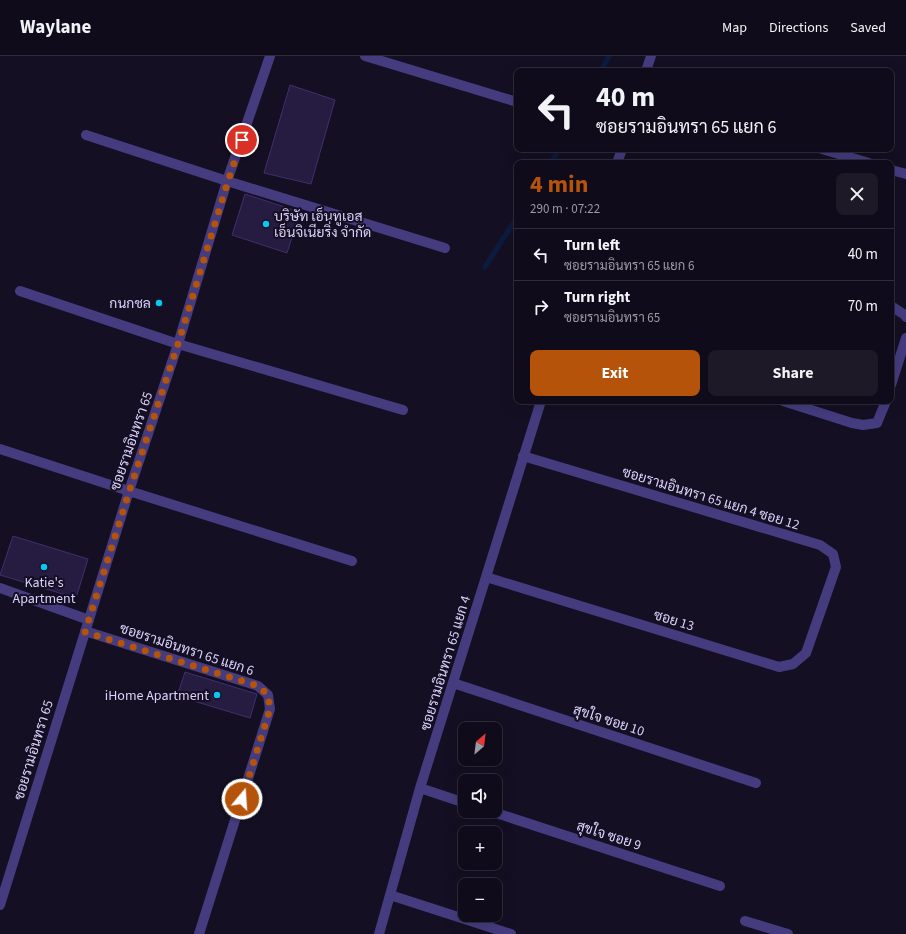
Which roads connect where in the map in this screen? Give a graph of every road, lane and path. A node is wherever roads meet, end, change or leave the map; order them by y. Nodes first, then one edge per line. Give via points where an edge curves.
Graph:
1 (270, 56) edge
2 (365, 56) edge
3 (651, 56) edge
4 (647, 68) edge
5 (514, 101) edge
6 (86, 135) dead end
7 (832, 152) edge
8 (859, 160) edge
9 (894, 171) edge
10 (906, 174) edge
11 (228, 181) junction
12 (445, 248) dead end
13 (20, 291) dead end
14 (894, 308) edge
15 (906, 318) edge
16 (906, 338) edge
17 (178, 344) junction
18 (894, 375) edge
19 (540, 404) edge
20 (792, 404) edge
21 (885, 404) edge
22 (403, 410) dead end
23 (0, 449) edge
24 (523, 456) junction
25 (129, 492) junction
26 (352, 561) dead end
27 (486, 577) junction
28 (0, 588) edge
29 (821, 609) joint
30 (89, 620) junction
31 (85, 632) junction
32 (453, 683) junction
33 (756, 783) dead end
34 (420, 788) junction
35 (458, 801) edge
36 (502, 815) edge
37 (720, 886) dead end
38 (390, 895) junction
39 (0, 905) edge
40 (745, 921) dead end
41 (199, 934) edge
42 (379, 934) edge
43 (511, 934) edge
44 (788, 934) edge

1 - 11 street, ซอยรามอินทรา 65
2 - 5 street
3 - 4 street
6 - 11 street
7 - 8 street
9 - 10 street
11 - 12 street
11 - 17 street, ซอยรามอินทรา 65
13 - 17 street
14 - 15 street
16 - 18 street
17 - 22 street
17 - 25 street, ซอยรามอินทรา 65
19 - 24 street, ซอยรามอินทรา 65 แยก 4
20 - 21 street via 863,425 877,423
23 - 25 street
24 - 27 street, ซอยรามอินทรา 65 แยก 4
24 - 29 street, ซอยรามอินทรา 65 แยก 4 ซอย 12 via 820,545 833,554 836,567
25 - 26 street
25 - 30 street, ซอยรามอินทรา 65
27 - 29 street, ซอย 13 via 779,667 793,664 806,652
27 - 32 street, ซอยรามอินทรา 65 แยก 4
28 - 30 street
30 - 31 street, ซอยรามอินทรา 65
31 - 39 street, ซอยรามอินทรา 65
31 - 41 street, ซอยรามอินทรา 65 แยก 6 via 258,686 268,695 270,709
32 - 33 street, สุขใจ ซอย 10
32 - 34 street, ซอยรามอินทรา 65 แยก 4
34 - 35 street
34 - 38 street, ซอยรามอินทรา 65 แยก 4
36 - 37 street, สุขใจ ซอย 9
38 - 42 street, ซอยรามอินทรา 65 แยก 4
38 - 43 street
40 - 44 street

